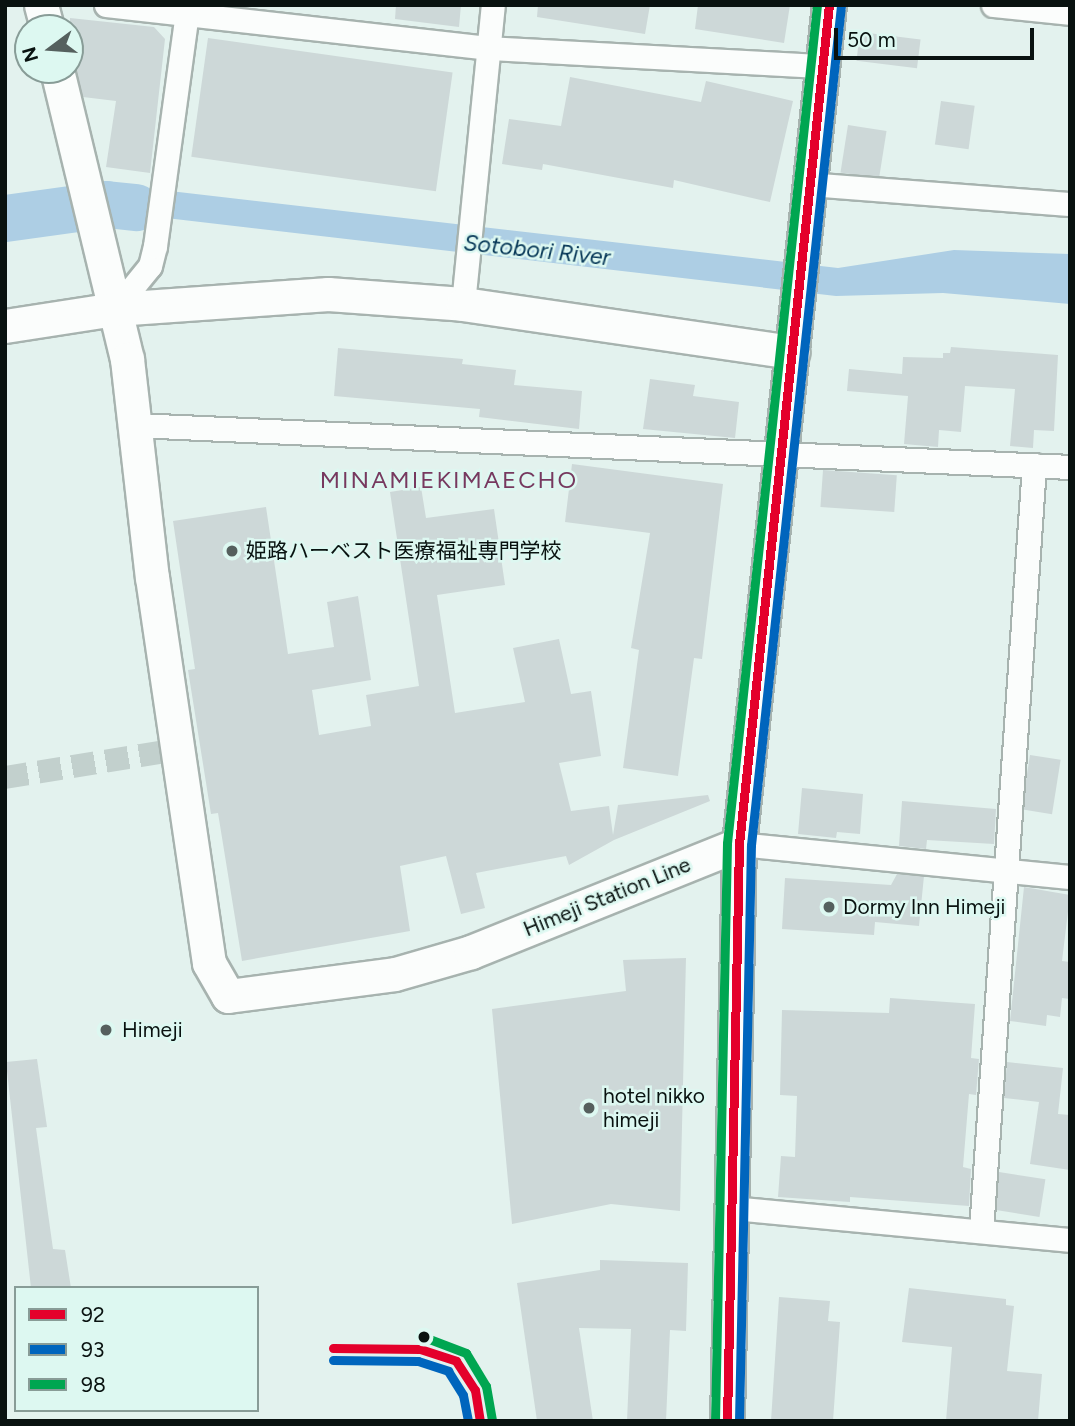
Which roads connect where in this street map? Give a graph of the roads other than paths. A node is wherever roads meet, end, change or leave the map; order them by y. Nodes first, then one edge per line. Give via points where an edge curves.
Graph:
1 (106, 5) edge
2 (493, 5) edge
3 (829, 5) edge
4 (993, 5) edge
5 (187, 10) edge
6 (1070, 13) edge
7 (488, 48) junction
8 (822, 66) junction
9 (60, 84) edge
10 (808, 184) junction
11 (1070, 204) edge
12 (463, 304) junction
13 (115, 309) junction
14 (5, 326) edge
15 (793, 352) junction
16 (135, 425) junction
17 (781, 455) junction
18 (1034, 465) junction
19 (1070, 467) edge
20 (740, 844) junction
21 (1008, 872) junction
22 (1070, 877) edge
23 (732, 1208) junction
24 (981, 1231) junction
25 (1070, 1240) edge
26 (727, 1421) edge

1 - 5 street
2 - 7 street
3 - 8 street
4 - 6 street
5 - 7 street
5 - 13 street via 167,173 150,266
7 - 8 street
7 - 12 street
8 - 10 street
9 - 13 street
10 - 11 street
10 - 15 street
12 - 13 street via 328,294
12 - 15 street
13 - 14 street
13 - 16 street
15 - 17 street
16 - 17 street
16 - 20 street, Himeji Station Line via 209,963 228,996 395,974 471,952
17 - 18 street
17 - 20 street
18 - 19 street
18 - 21 street
20 - 21 street
20 - 23 street
21 - 22 street
21 - 24 street
23 - 24 street
23 - 26 street
24 - 25 street

